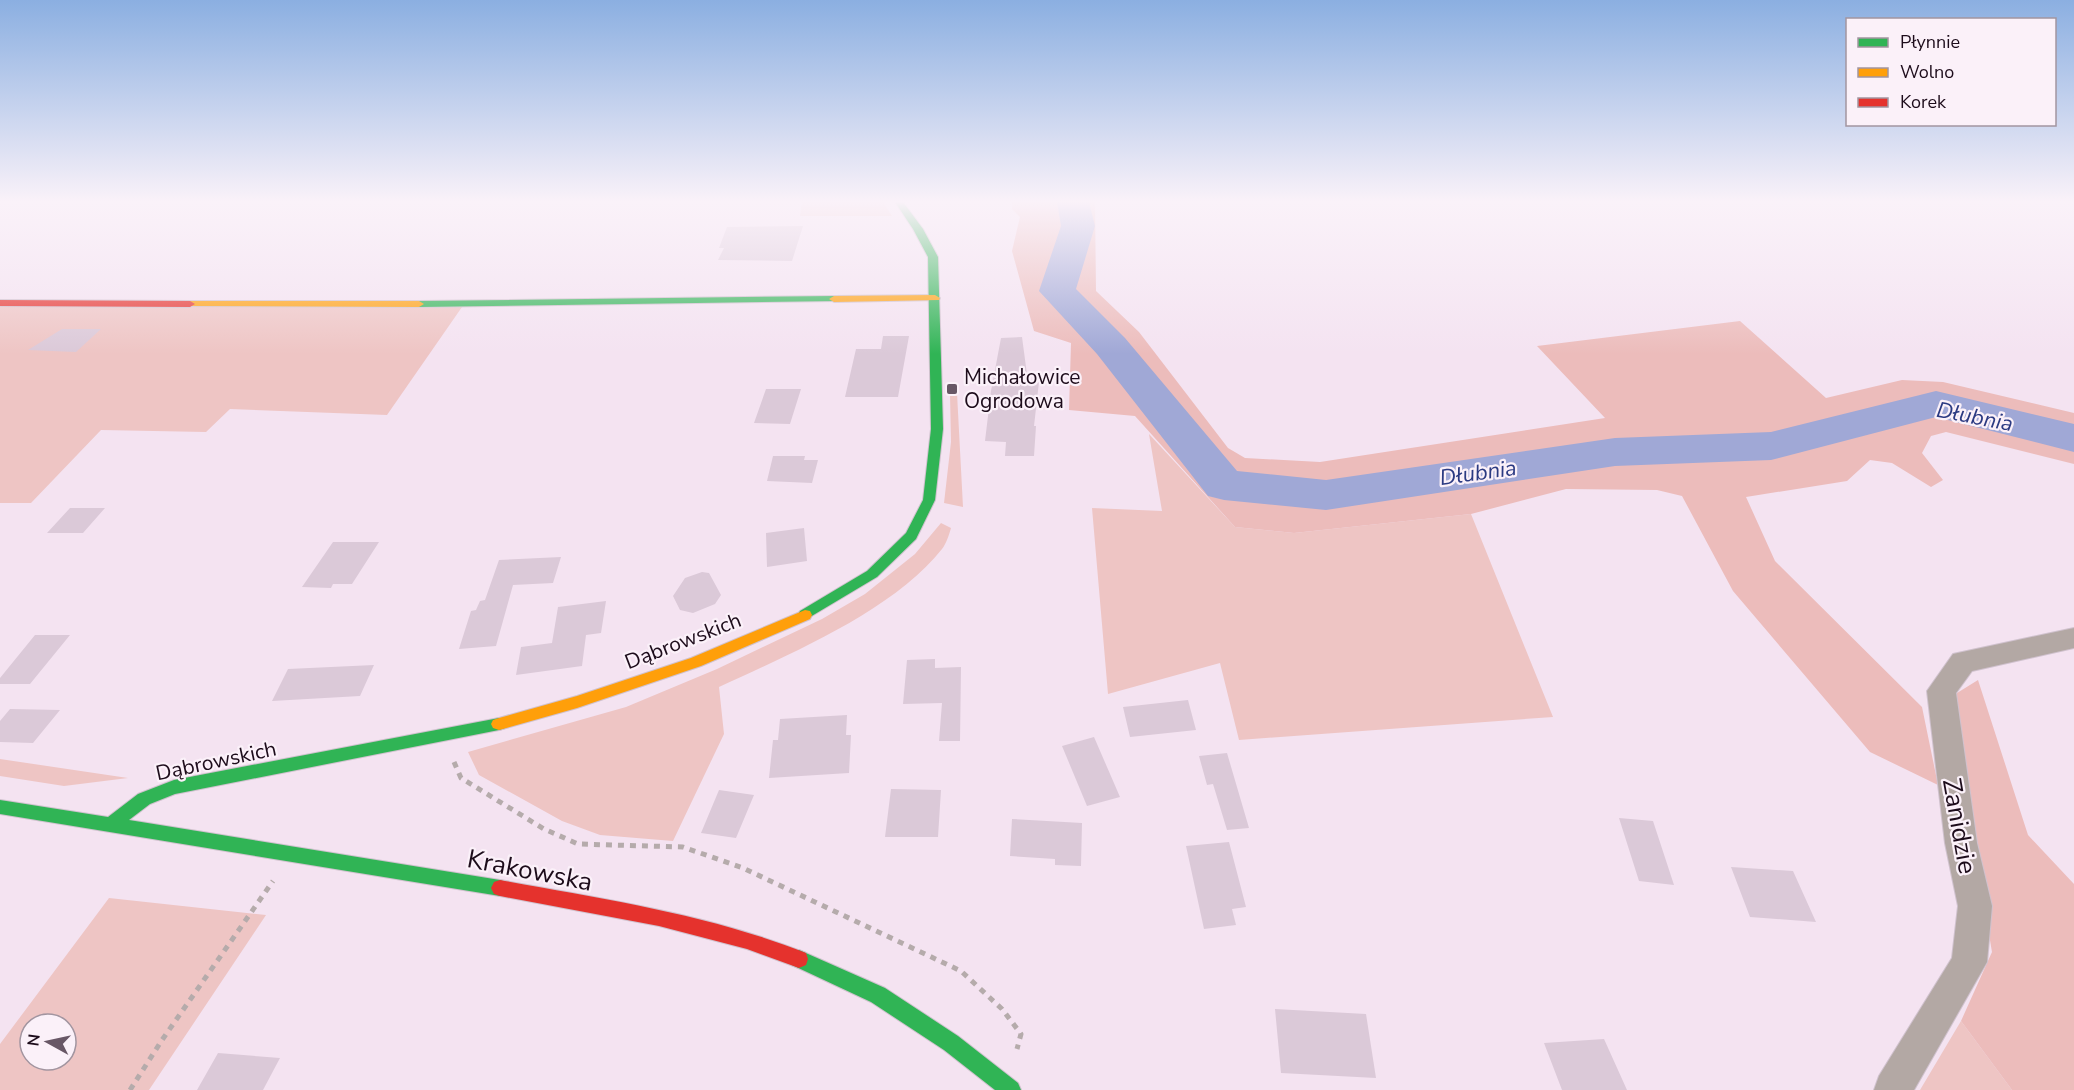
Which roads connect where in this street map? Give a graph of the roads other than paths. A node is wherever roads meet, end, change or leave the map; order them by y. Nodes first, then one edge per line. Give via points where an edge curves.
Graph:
1 (930, 253) edge
2 (934, 298) junction
3 (0, 303) edge
4 (2074, 638) edge
5 (0, 807) edge
6 (112, 824) junction
7 (1009, 1089) edge
8 (1893, 1090) edge

1 - 2 street, Dąbrowskich
2 - 3 street via 330,305
2 - 6 street, Dąbrowskich via 937,429 929,500 911,536 872,574 801,618 696,662 577,702 488,727 174,787 144,800
4 - 8 street, Zanidzie via 1963,662 1941,692 1961,843 1975,906 1969,962
5 - 6 street, Krakowska
6 - 7 street, Krakowska via 659,918 747,940 878,995 951,1043

